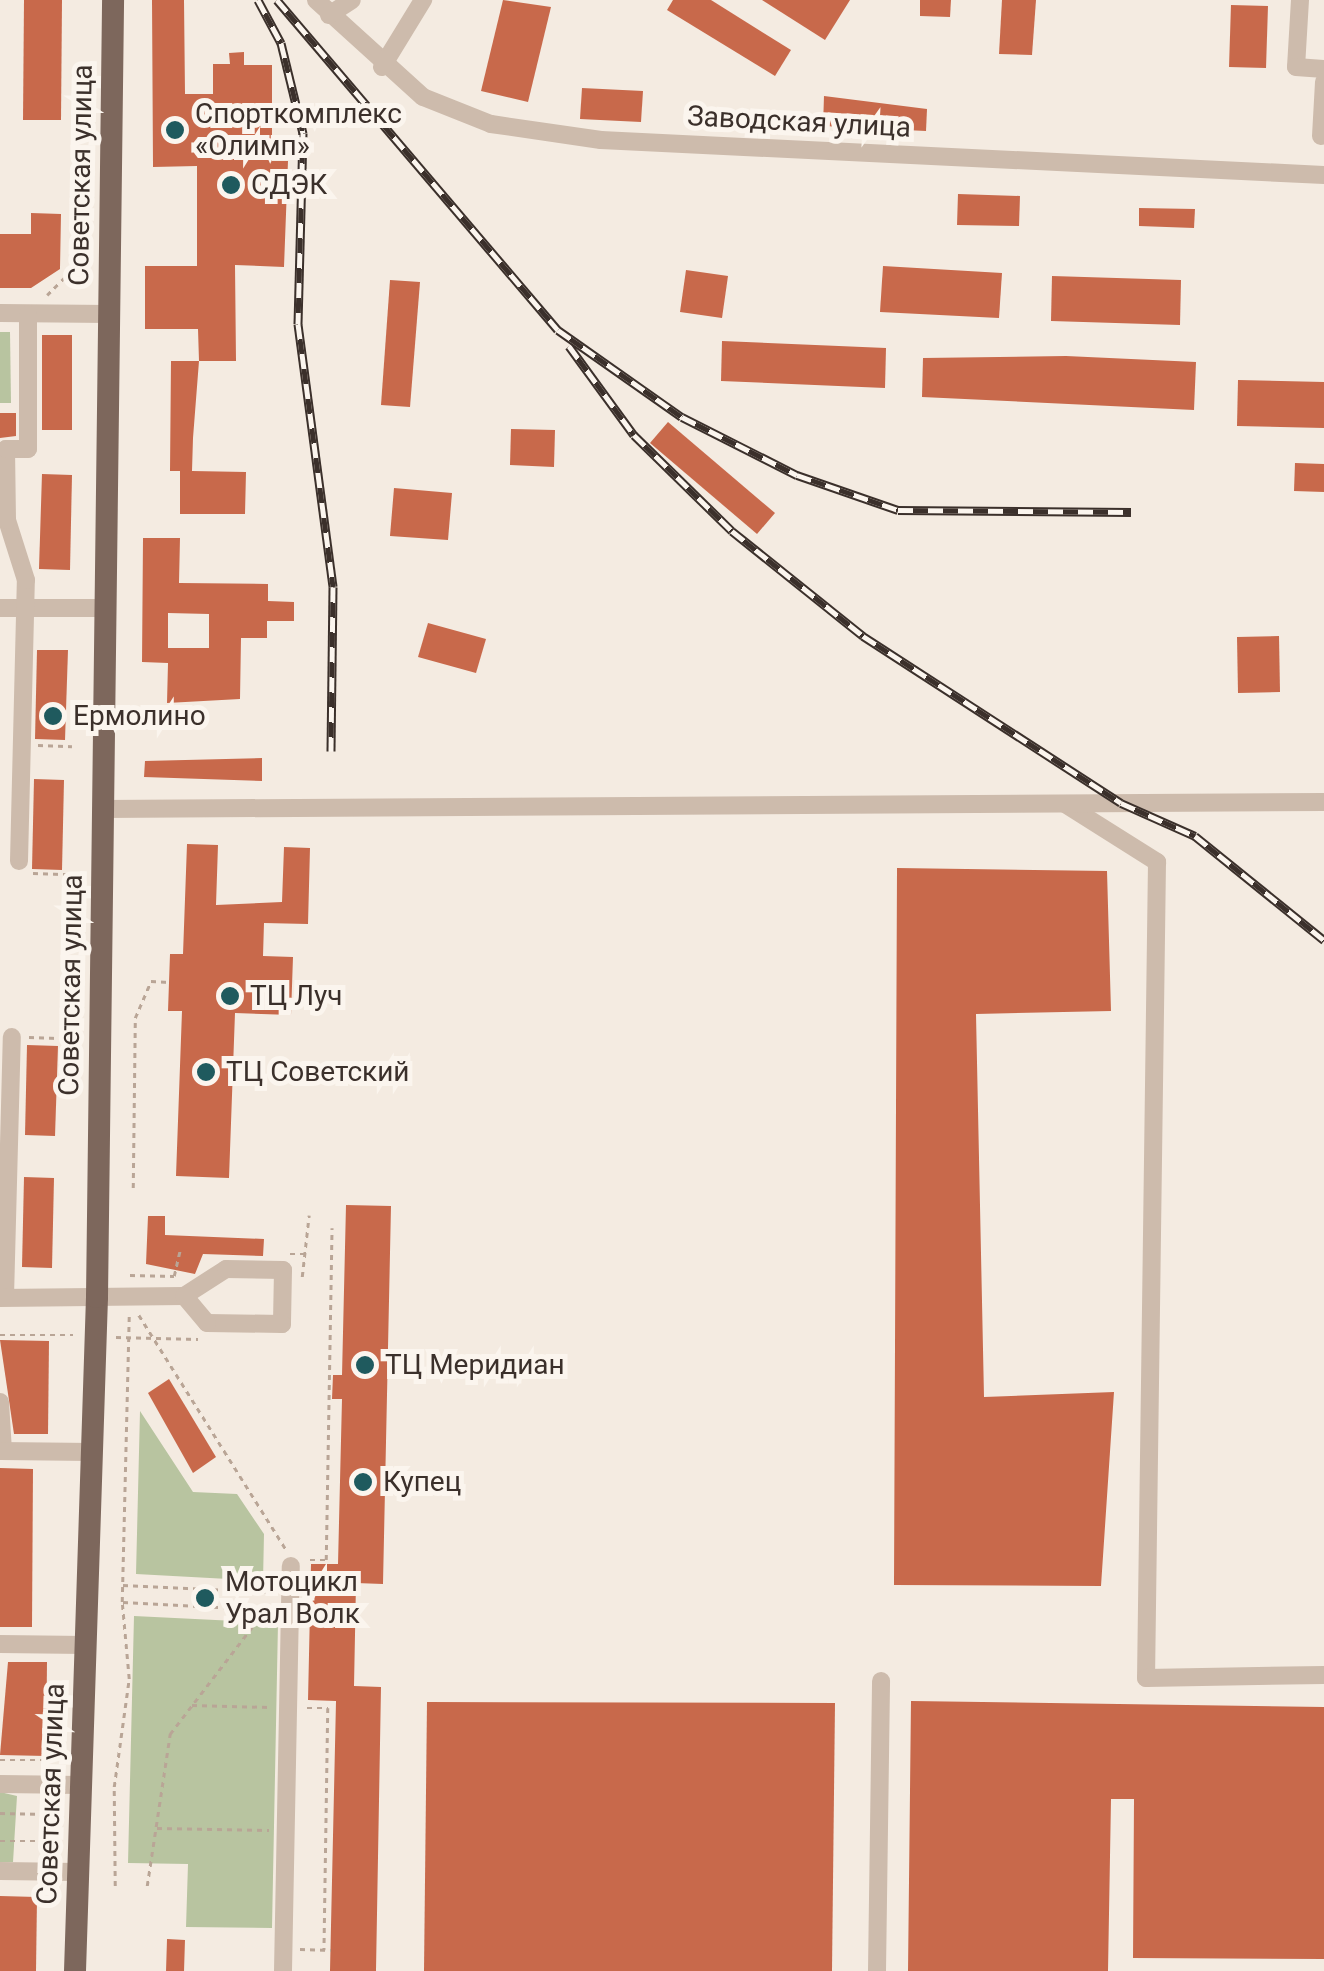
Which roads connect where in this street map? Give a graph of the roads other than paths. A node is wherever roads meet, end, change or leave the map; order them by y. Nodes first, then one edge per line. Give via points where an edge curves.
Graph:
1 (113, 0) edge
2 (316, 0) edge
3 (352, 0) edge
4 (423, 0) edge
5 (1300, 0) edge
6 (329, 15) junction
7 (382, 67) junction
8 (1324, 70) edge
9 (1324, 82) edge
10 (1321, 136) dead end
11 (1324, 175) edge
12 (0, 314) edge
13 (28, 314) junction
14 (109, 314) junction
15 (4, 520) edge
16 (0, 608) edge
17 (25, 608) junction
18 (106, 608) junction
19 (1324, 802) edge
20 (1064, 804) junction
21 (103, 810) junction
22 (19, 861) road end
23 (12, 1036) road end
24 (184, 1296) junction
25 (97, 1297) junction
26 (3, 1298) edge
27 (0, 1402) edge
28 (2, 1451) edge
29 (92, 1452) junction
30 (291, 1566) road end
31 (0, 1644) edge
32 (86, 1645) junction
33 (1324, 1674) edge
34 (881, 1681) dead end
35 (0, 1784) edge
36 (81, 1785) junction
37 (0, 1871) edge
38 (78, 1872) junction
39 (75, 1971) edge
40 (283, 1971) edge
41 (877, 1971) edge

1 - 14 main road, Советская улица
2 - 6 street, Заводская улица
3 - 6 street
4 - 7 street
5 - 8 street via 1296,66
6 - 7 street, Заводская улица
7 - 11 street, Заводская улица via 424,98 490,124 601,140
9 - 10 street
12 - 13 street
13 - 14 street
13 - 15 street via 28,449 6,449
14 - 18 main road, Советская улица
15 - 17 street
16 - 17 street
17 - 18 street
17 - 22 street
18 - 21 main road, Советская улица
19 - 20 street
20 - 21 street
20 - 33 street via 1157,862 1146,1678
21 - 25 main road, Советская улица
23 - 26 street
24 - 24 street via 206,1323 282,1324 283,1270 226,1268
24 - 25 street
25 - 26 street
25 - 29 main road, Советская улица
27 - 28 street
28 - 29 street
29 - 32 main road, Советская улица
30 - 40 street
31 - 32 street
32 - 36 main road, Советская улица
34 - 41 street
35 - 36 street
36 - 38 main road, Советская улица
37 - 38 street
38 - 39 main road, Советская улица

